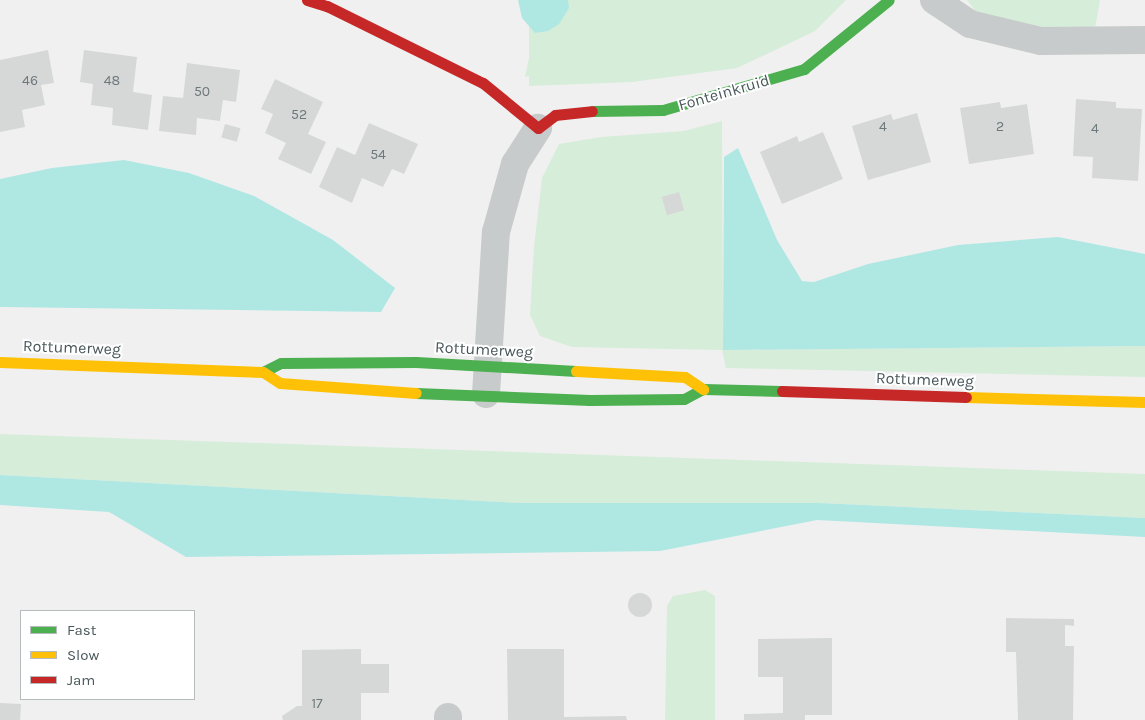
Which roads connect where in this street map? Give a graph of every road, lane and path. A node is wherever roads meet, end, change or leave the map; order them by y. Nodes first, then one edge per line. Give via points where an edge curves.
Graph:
1 (307, 0) edge
2 (889, 0) edge
3 (934, 0) edge
4 (1145, 40) edge
5 (538, 128) junction
6 (0, 362) edge
7 (488, 366) junction
8 (263, 372) junction
9 (703, 389) junction
10 (486, 394) junction
11 (1145, 402) edge

1 - 5 main road via 326,6 483,83
2 - 5 main road, Fonteinkruid via 804,69 663,110 568,112 555,116
3 - 4 street via 970,24 1041,41
5 - 7 street, Fonteinkruid via 515,164 496,232
6 - 8 main road, Rottumerweg
7 - 8 main road, Rottumerweg via 376,361 281,363
7 - 9 main road, Rottumerweg via 685,378
7 - 10 street, Fonteinkruid
8 - 10 main road, Rottumerweg via 280,383 373,391
9 - 10 main road, Rottumerweg via 684,399 590,400
9 - 11 main road, Rottumerweg

